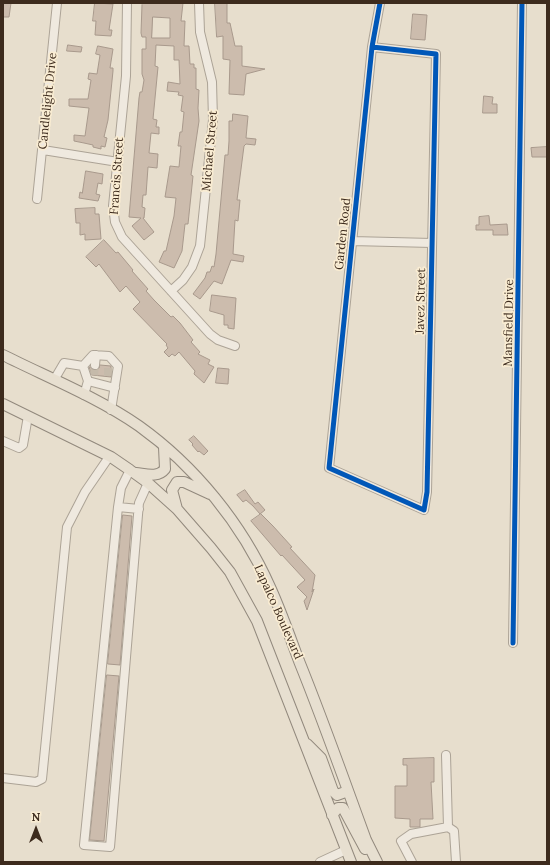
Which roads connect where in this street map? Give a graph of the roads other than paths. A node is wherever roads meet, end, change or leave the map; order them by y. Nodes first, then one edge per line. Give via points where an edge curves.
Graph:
1 (58, 3) edge
2 (127, 3) edge
3 (199, 3) edge
4 (380, 3) edge
5 (522, 3) edge
6 (372, 47) junction
7 (43, 150) junction
8 (118, 162) junction
9 (38, 199) dead end
10 (352, 241) junction
11 (432, 243) junction
12 (171, 291) junction
13 (235, 346) dead end
14 (3, 355) edge
15 (96, 355) junction
16 (109, 356) junction
17 (95, 365) tunnel mouth
18 (83, 366) junction
19 (108, 366) tunnel mouth
20 (108, 376) tunnel mouth
21 (92, 379) junction
22 (54, 380) junction
23 (111, 387) junction
24 (84, 395) junction
25 (3, 404) edge
26 (111, 410) junction
27 (28, 416) junction
28 (3, 441) edge
29 (164, 447) junction
30 (109, 457) junction
31 (329, 468) joint
32 (132, 472) junction
33 (148, 483) junction
34 (212, 495) junction
35 (118, 507) junction
36 (139, 509) junction
37 (177, 510) junction
38 (513, 643) dead end
39 (304, 741) junction
40 (446, 755) dead end
41 (3, 778) edge
42 (348, 791) junction
43 (332, 815) junction
44 (448, 827) junction
45 (346, 850) junction
46 (375, 858) edge
47 (320, 862) edge
48 (351, 862) edge
49 (412, 862) edge
50 (456, 862) edge

1 - 7 street, Candlelight Drive
2 - 8 street, Francis Street via 126,76
3 - 12 street, Michael Street via 200,32 212,82 213,128 198,251 192,267
4 - 6 street, Garden Road
5 - 38 street, Mansfield Drive
6 - 10 street, Garden Road
6 - 11 street, Javez Street via 436,54
7 - 8 street
7 - 9 street, Candlelight Drive
8 - 12 street, Francis Street via 113,214 117,230
10 - 11 street
10 - 31 street, Garden Road
11 - 31 street, Javez Street via 427,492 424,510
12 - 13 street, Francis Street via 210,334
14 - 22 main road, Lapalco Boulevard
15 - 16 street
15 - 17 street
15 - 18 street
16 - 19 street
16 - 23 street via 118,366
18 - 21 street
18 - 22 street via 64,363
20 - 23 street
21 - 23 street
21 - 24 street
22 - 24 main road, Lapalco Boulevard
23 - 26 street
24 - 26 main road, Lapalco Boulevard
25 - 27 main road, Lapalco Boulevard
26 - 29 main road, Lapalco Boulevard via 138,426
27 - 28 street via 23,445 19,448
27 - 30 main road, Lapalco Boulevard
29 - 32 main road via 165,469 162,473 155,475
29 - 34 main road, Lapalco Boulevard via 205,485
30 - 32 main road, Lapalco Boulevard
30 - 41 street via 85,492 67,527 42,779 36,782
32 - 33 main road, Lapalco Boulevard
32 - 35 street via 121,488
33 - 36 street via 140,498
33 - 37 main road, Lapalco Boulevard
34 - 37 main road via 184,482 178,482 172,490
34 - 42 main road, Lapalco Boulevard via 243,537 269,586
35 - 36 street
35 - 36 street via 84,845 110,847
37 - 39 main road, Lapalco Boulevard via 230,572 257,621
39 - 42 main road via 321,758 333,791 341,795
39 - 43 main road, Lapalco Boulevard
40 - 44 street
42 - 46 main road, Lapalco Boulevard
43 - 45 main road, Lapalco Boulevard
43 - 46 main road via 338,808 343,808 364,848
44 - 49 street via 411,834 401,840
44 - 50 street via 454,831
45 - 47 street
45 - 48 main road, Lapalco Boulevard

